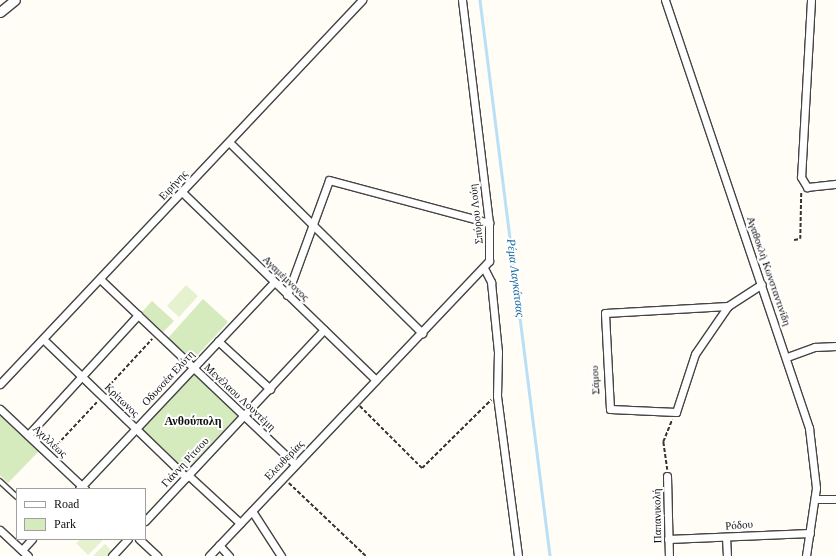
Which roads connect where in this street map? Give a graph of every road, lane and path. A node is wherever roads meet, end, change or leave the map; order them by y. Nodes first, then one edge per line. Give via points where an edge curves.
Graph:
1 (15, 0) edge
2 (362, 0) edge
3 (462, 0) edge
4 (664, 0) edge
5 (811, 0) edge
6 (0, 12) edge
7 (229, 142) junction
8 (836, 184) edge
9 (804, 185) junction
10 (182, 192) junction
11 (489, 223) junction
12 (312, 225) junction
13 (794, 240) dead end
14 (484, 268) junction
15 (100, 279) junction
16 (274, 282) junction
17 (762, 284) junction
18 (287, 295) junction
19 (728, 306) junction
20 (138, 315) junction
21 (324, 330) junction
22 (157, 333) junction
23 (422, 333) junction
24 (43, 338) junction
25 (218, 341) junction
26 (836, 346) edge
27 (787, 357) junction
28 (193, 368) junction
29 (82, 376) junction
30 (376, 380) junction
31 (0, 384) edge
32 (270, 389) junction
33 (101, 395) junction
34 (497, 396) junction
35 (356, 402) junction
36 (0, 409) edge
37 (676, 412) junction
38 (244, 416) junction
39 (136, 429) junction
40 (28, 435) junction
41 (48, 454) junction
42 (296, 464) junction
43 (187, 476) junction
44 (667, 476) joint
45 (283, 477) junction
46 (0, 481) edge
47 (82, 488) edge
48 (16, 496) edge
49 (815, 499) junction
50 (836, 499) edge
51 (252, 511) junction
52 (146, 520) edge
53 (240, 523) junction
54 (0, 530) edge
55 (810, 533) junction
56 (726, 537) junction
57 (668, 539) junction
58 (31, 540) edge
59 (127, 540) edge
60 (140, 540) edge
61 (219, 545) junction
62 (22, 550) junction
63 (28, 556) edge
64 (112, 556) edge
65 (157, 556) edge
66 (209, 556) edge
67 (229, 556) edge
68 (281, 556) edge
69 (366, 556) edge
70 (518, 556) edge
71 (669, 556) edge
72 (727, 556) edge
73 (806, 556) edge

1 - 6 street
2 - 7 street, Ειρήνης
3 - 11 street, Σπύρου Λούη
4 - 17 street, Αγαθοκλή Κωνσταντινίδη
5 - 9 street via 800,174
7 - 10 street, Ειρήνης
7 - 12 street
8 - 9 street
9 - 13 path via 800,239
10 - 15 street, Ειρήνης
10 - 16 street, Αγαμέμνονoς
11 - 12 street via 331,179 324,185
11 - 14 street, Σπύρου Λούη via 492,252
12 - 18 street
12 - 23 street
14 - 23 street, Σπύρου Λούη
14 - 34 street via 492,289 498,352
15 - 20 street, Μενέλαου Λουντέμη
15 - 24 street, Ειρήνης
16 - 18 street, Αγαμέμνονoς
16 - 25 street, Οδυσσέα Ελύτη
17 - 19 street
17 - 27 street, Αγαθοκλή Κωνσταντινίδη
18 - 21 street, Αγαμέμνονoς
19 - 37 street via 695,354
19 - 37 street, Σάμου via 605,312 609,408 616,411
20 - 22 street, Μενέλαου Λουντέμη
20 - 29 street
21 - 30 street, Αγαμέμνονoς
21 - 32 street, Γιάννη Ρίτσου
22 - 28 street, Μενέλαου Λουντέμη
22 - 33 path
23 - 30 street, Σπύρου Λούη
24 - 29 street, Κρίτωνος
24 - 31 street, Ειρήνης
25 - 28 street, Οδυσσέα Ελύτη
25 - 32 street
26 - 27 street via 818,346
27 - 49 street, Αγαθοκλή Κωνσταντινίδη via 811,439
28 - 38 street, Μενέλαου Λουντέμη
28 - 39 street, Οδυσσέα Ελύτη
29 - 33 street, Κρίτωνος
29 - 40 street
30 - 35 street, Ελευθερίας
32 - 38 street, Γιάννη Ρίτσου
33 - 39 street, Κρίτωνος
33 - 41 path
34 - 35 path via 422,468
34 - 70 street
35 - 42 street, Ελευθερίας
36 - 40 street, Αχιλλέως
37 - 44 path via 663,442
38 - 42 street, Μενέλαου Λουντέμη
38 - 43 street, Γιάννη Ρίτσου
39 - 43 street, Κρίτωνος
39 - 47 street, Οδυσσέα Ελύτη
40 - 41 street, Αχιλλέως
41 - 47 street, Αχιλλέως
42 - 45 street, Ελευθερίας
43 - 52 street, Γιάννη Ρίτσου
43 - 53 street, Κρίτωνος
44 - 57 street, Παπανικολή
45 - 51 street, Ελευθερίας
45 - 69 path
46 - 48 lane
49 - 50 street
49 - 55 street, Αγαθοκλή Κωνσταντινίδη
51 - 53 street, Ελευθερίας
51 - 68 street
53 - 61 street, Ελευθερίας
54 - 62 street
55 - 56 street, Ρόδου
55 - 73 street, Αγαθοκλή Κωνσταντινίδη
56 - 57 street, Ρόδου
56 - 72 street
57 - 71 street, Παπανικολή
58 - 62 street
59 - 64 street
60 - 65 street
61 - 66 street, Ελευθερίας
61 - 67 street
62 - 63 street

